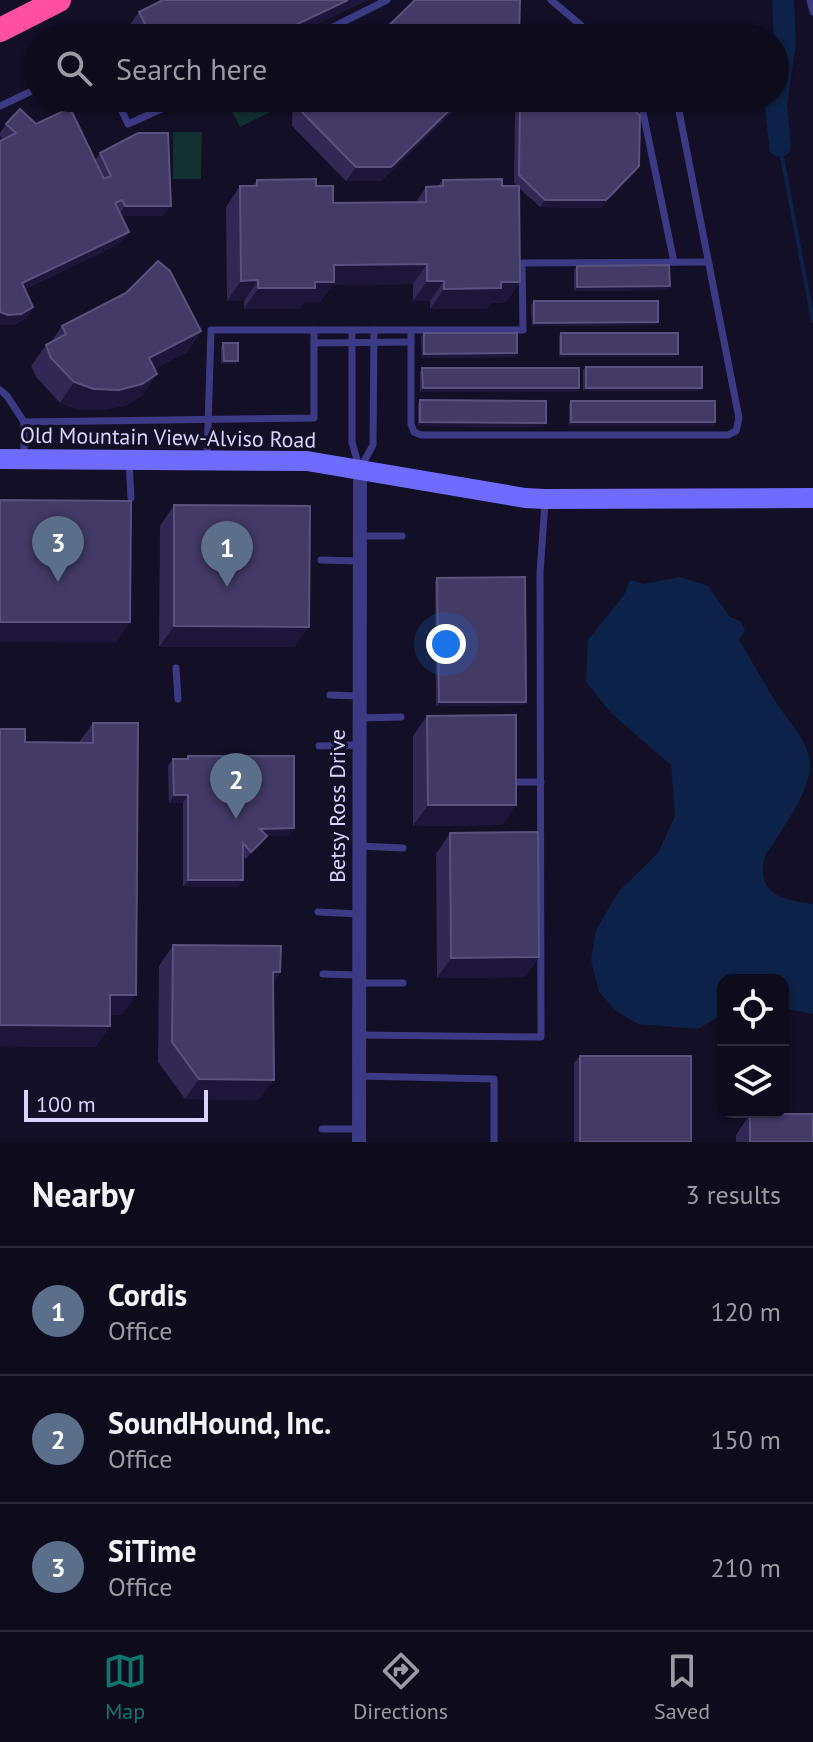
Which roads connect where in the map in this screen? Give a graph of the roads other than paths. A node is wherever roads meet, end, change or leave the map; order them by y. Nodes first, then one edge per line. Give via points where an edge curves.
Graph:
1 (387, 0) edge
2 (551, 0) edge
3 (810, 0) edge
4 (56, 2) edge
5 (813, 12) edge
6 (339, 24) edge
7 (579, 24) edge
8 (0, 30) edge
9 (24, 95) edge
10 (0, 106) edge
11 (122, 112) edge
12 (155, 112) edge
13 (643, 112) edge
14 (679, 112) edge
15 (674, 262) junction
16 (708, 262) junction
17 (314, 330) junction
18 (352, 330) junction
19 (374, 330) junction
20 (411, 330) junction
21 (411, 342) junction
22 (314, 343) junction
23 (352, 343) junction
24 (374, 343) junction
25 (0, 390) edge
26 (209, 419) junction
27 (24, 422) junction
28 (0, 459) edge
29 (24, 459) junction
30 (129, 459) junction
31 (207, 460) junction
32 (360, 469) junction
33 (131, 498) edge
34 (812, 498) edge
35 (545, 499) junction
36 (359, 536) junction
37 (402, 536) dead end
38 (321, 560) dead end
39 (359, 561) junction
40 (176, 668) dead end
41 (330, 695) dead end
42 (359, 696) junction
43 (178, 699) dead end
44 (401, 717) dead end
45 (359, 718) junction
46 (359, 745) junction
47 (319, 746) dead end
48 (510, 782) edge
49 (541, 782) junction
50 (359, 846) junction
51 (403, 848) dead end
52 (318, 912) dead end
53 (359, 914) junction
54 (323, 974) dead end
55 (359, 979) junction
56 (403, 983) dead end
57 (359, 1035) junction
58 (359, 1076) junction
59 (322, 1129) dead end
60 (359, 1136) edge
61 (494, 1142) edge

1 - 6 lane
2 - 7 lane
3 - 5 lane
4 - 8 highway
9 - 10 lane
11 - 12 lane via 128,124
13 - 15 lane
14 - 16 lane
15 - 16 lane
15 - 20 lane via 522,263 523,330
16 - 21 lane via 739,418 736,431 728,435 421,435 411,424
17 - 18 lane
17 - 22 lane
17 - 26 lane via 211,330
18 - 19 lane
18 - 23 lane
19 - 20 lane
19 - 24 lane
20 - 21 lane
21 - 24 lane
22 - 23 lane
22 - 26 lane via 314,418
23 - 24 lane
23 - 32 lane via 352,442
24 - 32 lane via 373,445
25 - 27 lane
26 - 27 lane
26 - 31 lane
27 - 29 lane
28 - 29 street, Old Mountain View-Alviso Road
29 - 30 street, Old Mountain View-Alviso Road
30 - 31 street, Old Mountain View-Alviso Road
30 - 33 lane
31 - 32 street, Old Mountain View-Alviso Road via 307,461
32 - 35 street, Old Mountain View-Alviso Road
32 - 36 street, Betsy Ross Drive
34 - 35 street, Old Mountain View-Alviso Road
35 - 49 lane
36 - 37 lane
36 - 39 street, Betsy Ross Drive
38 - 39 lane
39 - 42 street, Betsy Ross Drive
40 - 43 lane
41 - 42 lane
42 - 45 street, Betsy Ross Drive
44 - 45 lane
45 - 46 street, Betsy Ross Drive
46 - 47 lane
46 - 50 street, Betsy Ross Drive
48 - 49 lane
49 - 57 lane via 541,1037
50 - 51 lane
50 - 53 street, Betsy Ross Drive
52 - 53 lane
53 - 55 street, Betsy Ross Drive
54 - 55 lane
55 - 56 lane
55 - 57 street, Betsy Ross Drive
57 - 58 street, Betsy Ross Drive
58 - 60 street, Betsy Ross Drive
58 - 61 lane via 494,1079
59 - 60 lane

